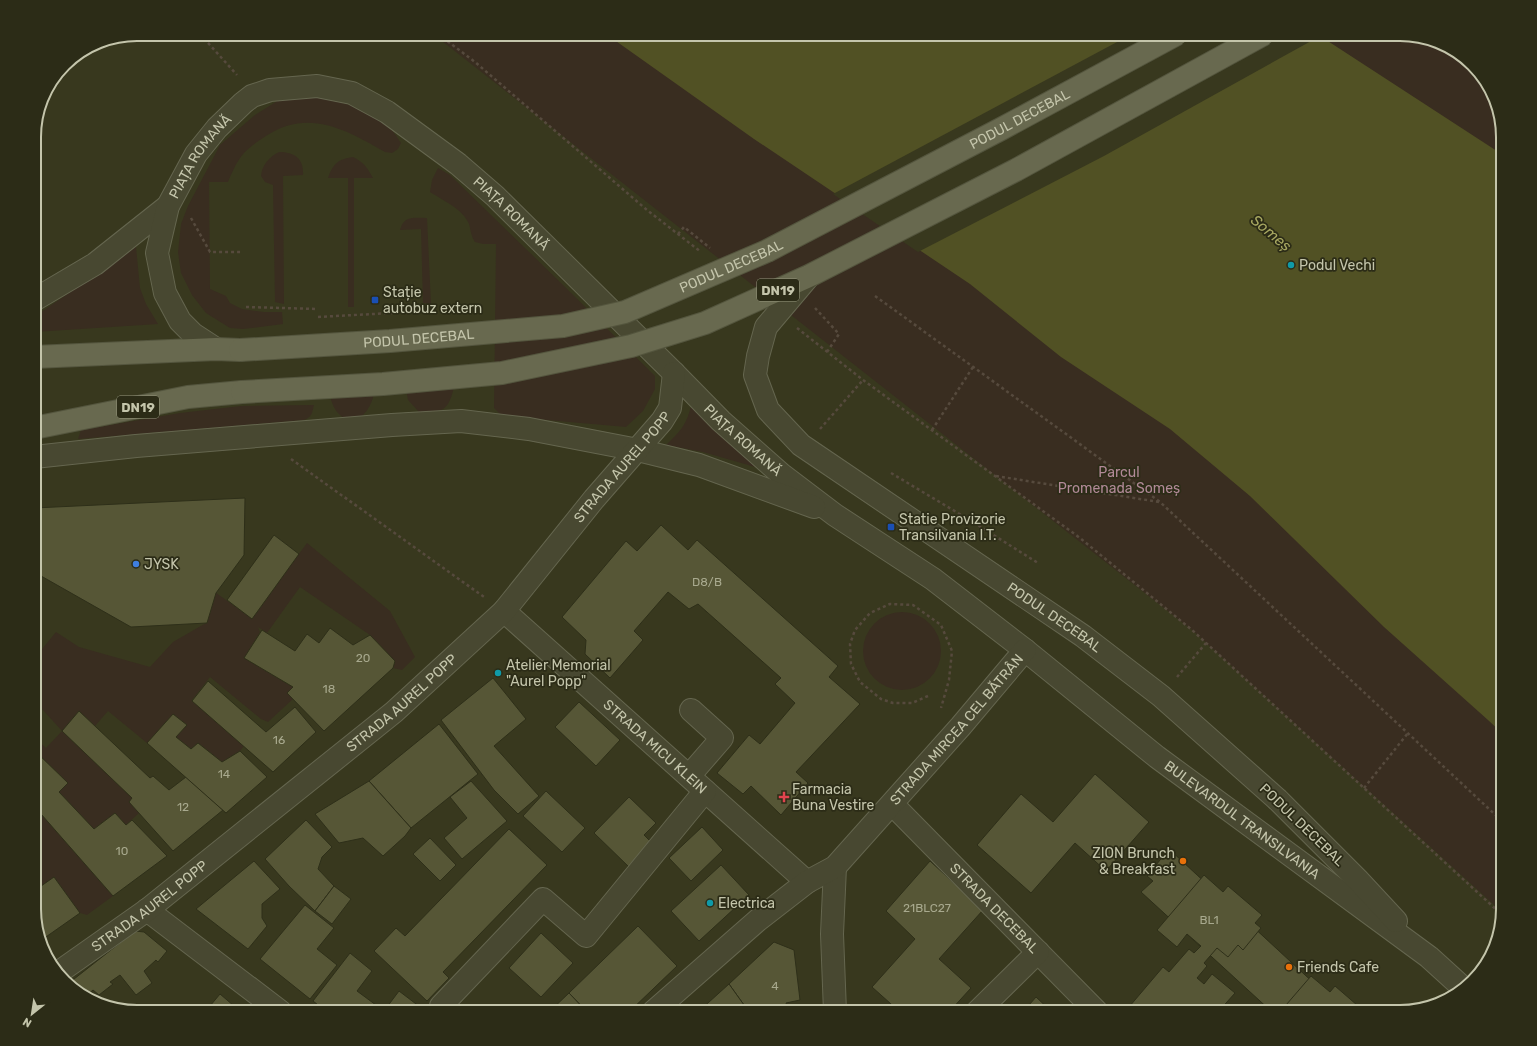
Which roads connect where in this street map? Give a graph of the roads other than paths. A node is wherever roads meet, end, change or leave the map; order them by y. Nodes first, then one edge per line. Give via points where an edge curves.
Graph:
1 (1163, 41) edge
2 (1251, 41) edge
3 (168, 206) junction
4 (809, 276) junction
5 (41, 296) edge
6 (216, 349) junction
7 (41, 357) edge
8 (674, 373) junction
9 (41, 427) edge
10 (638, 450) junction
11 (41, 456) edge
12 (835, 515) junction
13 (504, 611) junction
14 (1025, 650) junction
15 (691, 710) dead end
16 (690, 776) junction
17 (705, 791) junction
18 (892, 804) junction
19 (835, 867) junction
20 (807, 882) junction
21 (148, 910) junction
22 (1038, 952) junction
23 (1429, 957) junction
24 (63, 969) edge
25 (1459, 984) edge
26 (272, 1005) edge
27 (442, 1005) edge
28 (661, 1005) edge
29 (835, 1005) edge
30 (984, 1005) edge
31 (1090, 1005) edge

1 - 6 main road, PODUL DECEBAL, bridge via 767,251 625,312 563,326 390,341 240,350
2 - 4 main road, PODUL DECEBAL / DN19, bridge via 1016,170
3 - 5 street, PIAȚA ROMANĂ via 95,264
3 - 6 street, PIAȚA ROMANĂ via 157,253 165,293 180,321 193,334
3 - 8 street, PIAȚA ROMANĂ via 196,154 217,128 252,96 270,90 317,86 352,93 387,112 458,164 495,196
4 - 9 main road, PODUL DECEBAL / DN19, bridge via 705,322 631,346 502,373 188,397
4 - 23 street, PODUL DECEBAL, bridge via 766,327 755,375 768,410 801,445 1083,636 1161,696 1278,800 1358,879
6 - 7 main road
8 - 10 street, STRADA AUREL POPP via 670,408
8 - 12 street, PIAȚA ROMANĂ via 721,421 781,474
10 - 11 street, PIAȚA ROMANĂ via 529,429 460,421
10 - 12 street, PIAȚA ROMANĂ via 699,465
10 - 13 street, STRADA AUREL POPP via 594,499
12 - 14 street, PIAȚA ROMANĂ via 933,579
13 - 16 street, STRADA MICU KLEIN
13 - 21 street, STRADA AUREL POPP via 394,712
14 - 18 street, STRADA MIRCEA CEL BĂTRÂN
14 - 23 street, BULEVARDUL TRANSILVANIA via 1157,757
15 - 16 street via 722,738
16 - 17 street, STRADA MICU KLEIN
17 - 20 street, STRADA MICU KLEIN
17 - 27 street via 586,936 543,899
18 - 19 street, STRADA MIRCEA CEL BĂTRÂN
18 - 22 street, STRADA DECEBAL
19 - 20 street, STRADA MIRCEA CEL BĂTRÂN
19 - 29 street via 832,934
20 - 28 street, STRADA MIRCEA CEL BĂTRÂN via 758,920
21 - 24 street, STRADA AUREL POPP
21 - 26 street
22 - 30 street
22 - 31 street, STRADA DECEBAL
23 - 25 street, BULEVARDUL TRANSILVANIA

